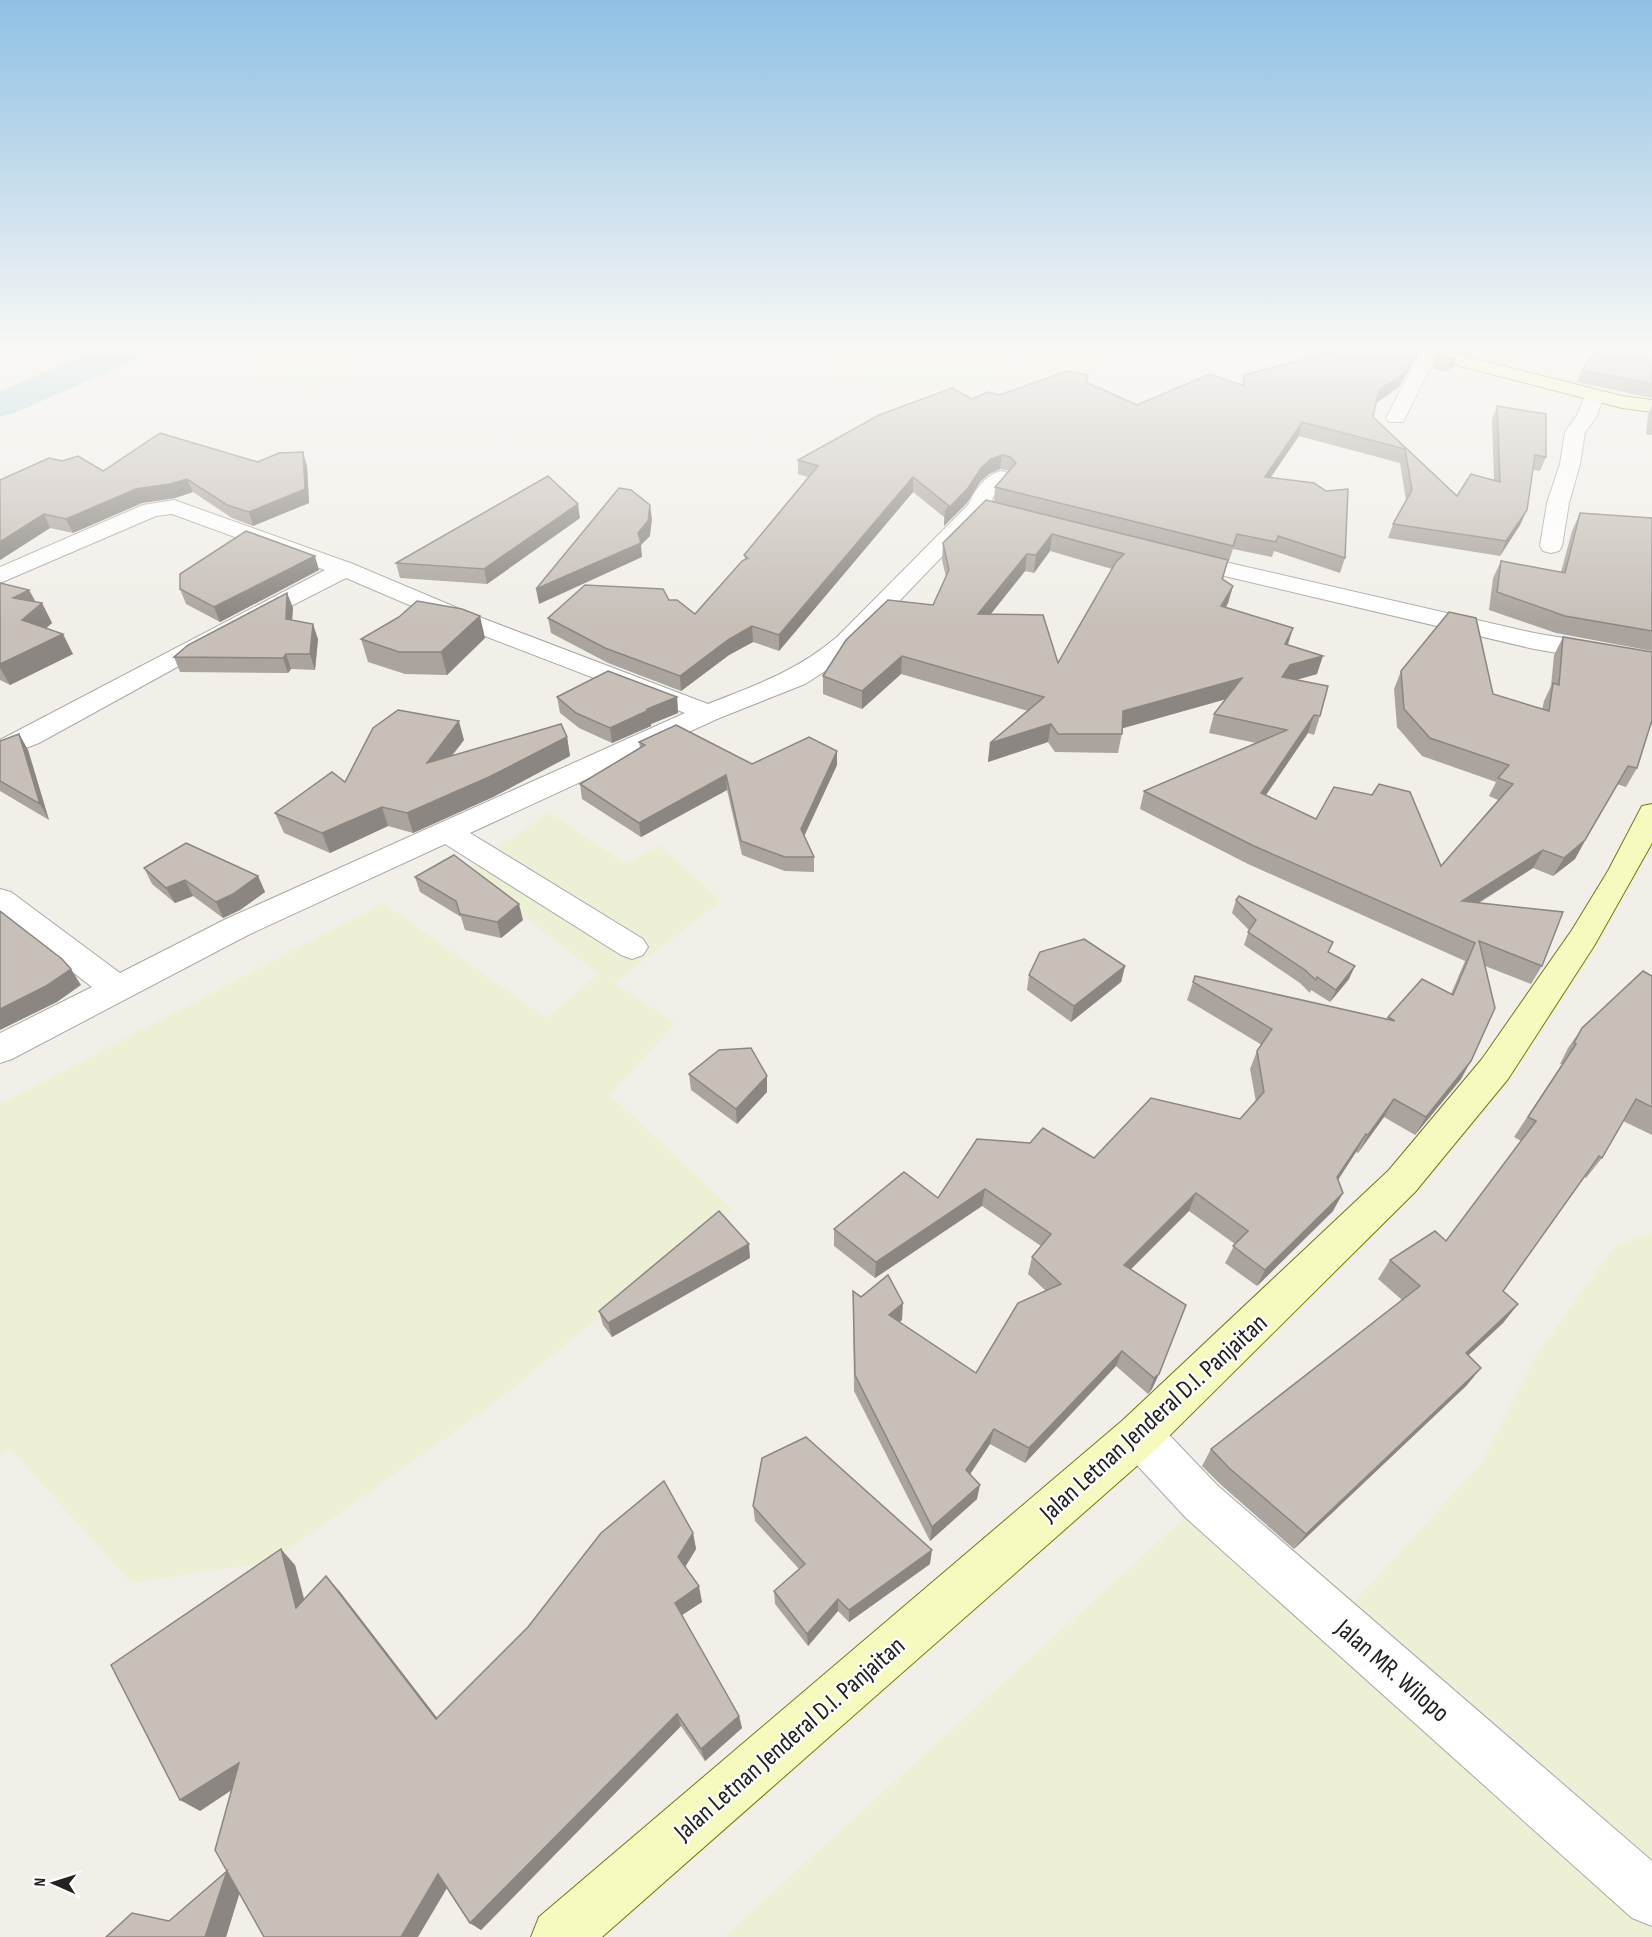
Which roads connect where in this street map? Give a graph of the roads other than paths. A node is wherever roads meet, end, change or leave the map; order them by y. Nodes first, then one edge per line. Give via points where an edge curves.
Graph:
1 (1574, 441) edge
2 (1001, 477) edge
3 (980, 506) junction
4 (1047, 524) edge
5 (1551, 546) dead end
6 (1156, 553) edge
7 (345, 570) junction
8 (0, 576) edge
9 (1652, 661) edge
10 (708, 713) junction
11 (0, 750) edge
12 (1652, 813) edge
13 (447, 832) junction
14 (0, 900) edge
15 (632, 947) dead end
16 (117, 988) junction
17 (0, 1049) edge
18 (1139, 1435) junction
19 (1652, 1898) edge
20 (559, 1937) edge

1 - 5 street
2 - 3 street via 983,495
3 - 4 street
3 - 10 street via 824,660 796,678
6 - 9 street via 1534,641
7 - 8 street via 166,506
7 - 10 street
7 - 11 street
10 - 13 street
12 - 18 street, Jalan Letnan Jenderal D.I. Panjaitan via 1583,938 1495,1069 1394,1190
13 - 15 street
13 - 16 street via 237,927
14 - 16 street
16 - 17 street
18 - 19 street, Jalan MR. Wilopo via 1202,1502
18 - 20 street, Jalan Letnan Jenderal D.I. Panjaitan

